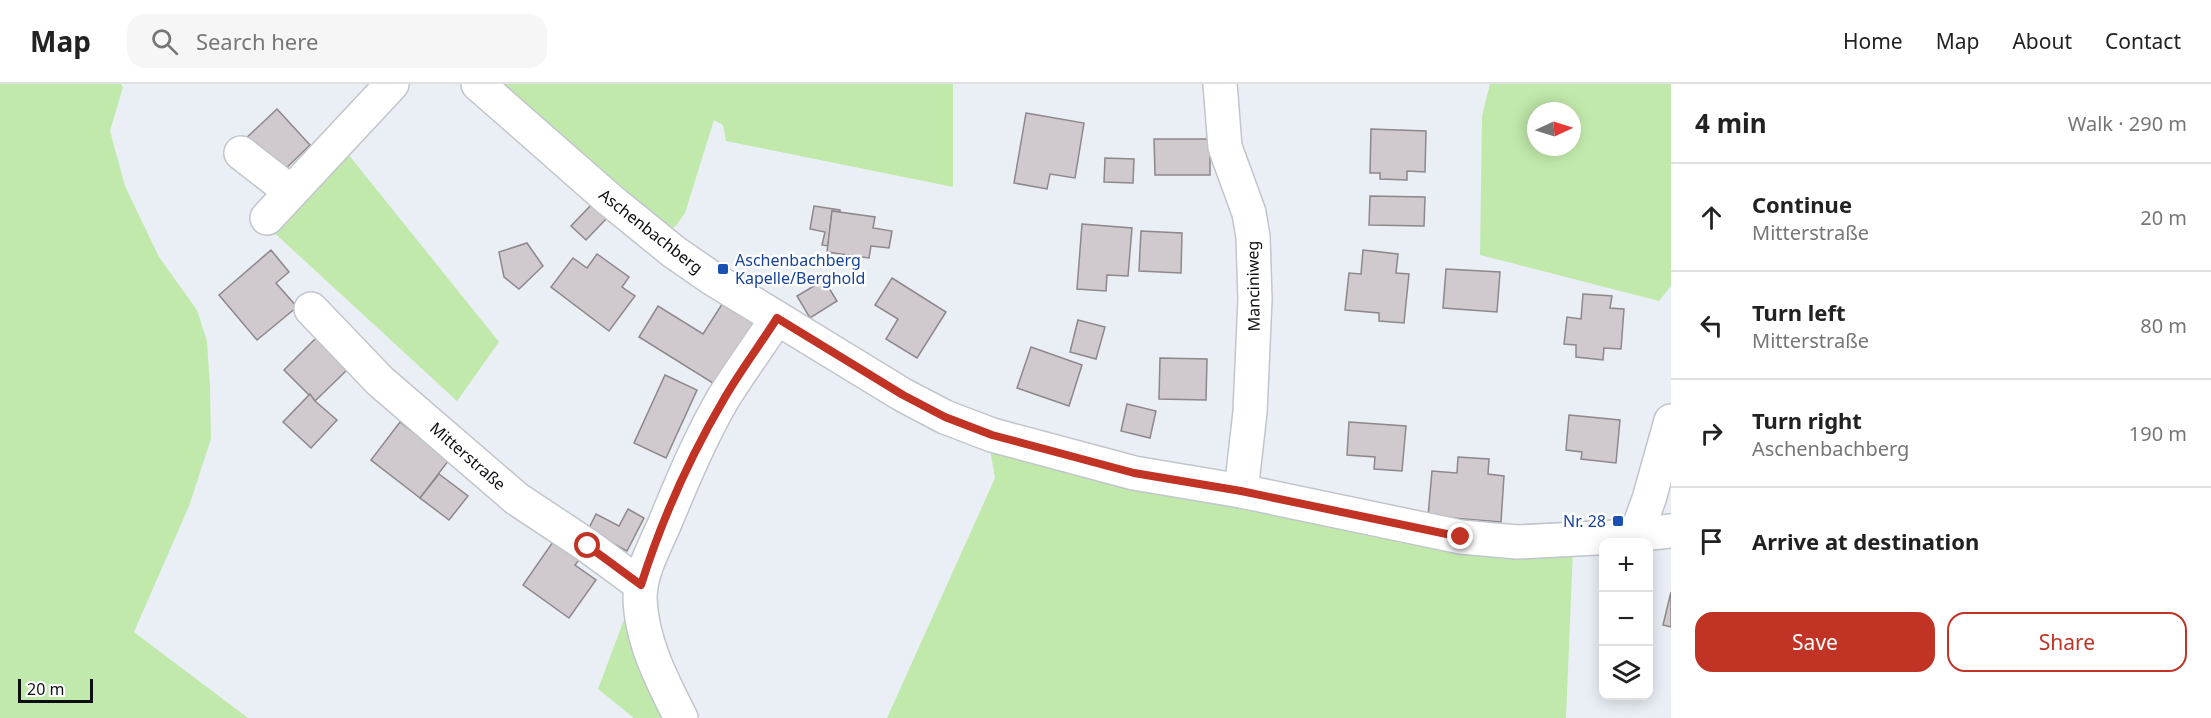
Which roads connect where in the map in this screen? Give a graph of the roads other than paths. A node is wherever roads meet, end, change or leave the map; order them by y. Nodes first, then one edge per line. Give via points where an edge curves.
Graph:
1 (392, 84) edge
2 (478, 84) edge
3 (1220, 84) edge
4 (241, 153) dead end
5 (291, 192) junction
6 (267, 218) dead end
7 (311, 309) dead end
8 (777, 318) junction
9 (1671, 421) edge
10 (1241, 491) junction
11 (1671, 531) edge
12 (1636, 535) junction
13 (641, 585) junction
14 (681, 718) edge

1 - 5 street
2 - 8 street, Aschenbachberg via 675,252
3 - 10 street, Manciniweg via 1225,147 1250,213 1253,237 1256,299
4 - 5 street
5 - 6 street
7 - 13 street, Mitterstraße via 380,381 517,499
8 - 10 street, Aschenbachberg via 903,395 983,432 1134,473
8 - 13 street via 707,430 653,549
9 - 12 street
10 - 12 street, Aschenbachberg via 1461,537 1517,543
11 - 12 street, Aschenbachberg
13 - 14 street via 649,646

